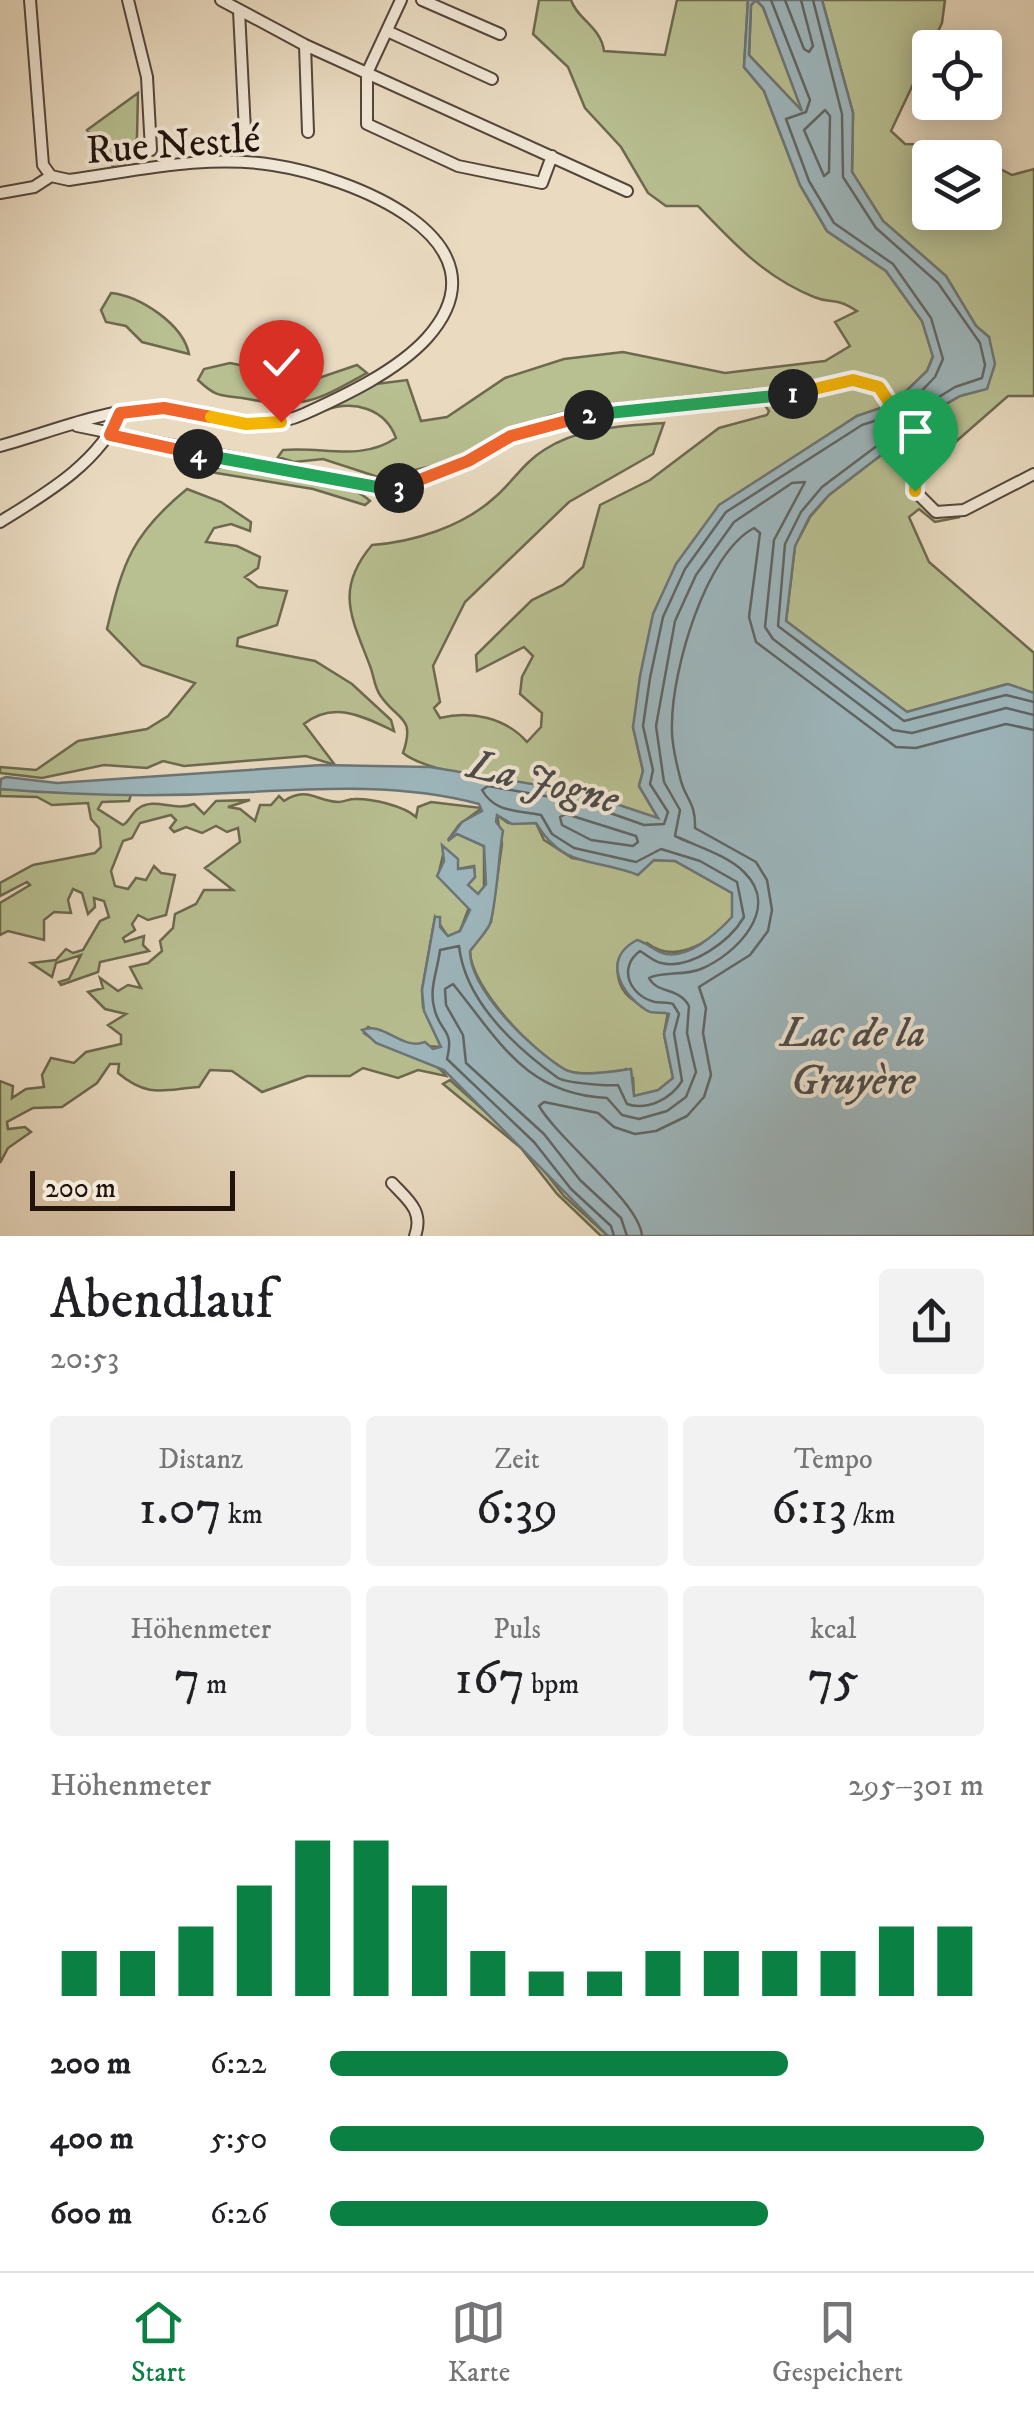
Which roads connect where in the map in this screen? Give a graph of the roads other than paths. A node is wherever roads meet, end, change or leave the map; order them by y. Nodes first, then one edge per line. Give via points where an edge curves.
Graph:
1 (30, 0) edge
2 (128, 0) edge
3 (221, 0) edge
4 (401, 0) edge
5 (422, 0) edge
6 (239, 11) junction
7 (387, 31) junction
8 (500, 34) dead end
9 (305, 45) junction
10 (364, 72) junction
11 (492, 79) dead end
12 (245, 131) dead end
13 (308, 132) dead end
14 (151, 150) dead end
15 (552, 156) junction
16 (51, 176) junction
17 (627, 191) dead end
18 (0, 193) edge
19 (120, 413) junction
20 (76, 425) junction
21 (110, 435) junction
22 (0, 446) edge
23 (1034, 474) edge
24 (0, 522) edge
25 (392, 1183) dead end
26 (415, 1236) edge

1 - 16 street, Rue Nestlé via 43,165
2 - 14 street via 147,76
3 - 6 street
4 - 7 street
5 - 8 street
6 - 9 street
6 - 12 street
7 - 10 street
7 - 11 street
9 - 10 street
9 - 13 street
10 - 15 street
10 - 15 street via 366,124 458,166 542,182
15 - 17 street
16 - 18 street
16 - 19 street, Rue Nestlé via 68,180 238,161 308,172 416,219 446,262 447,300 427,338 400,361 305,414 257,425 164,408
19 - 20 street, Rue Nestlé
19 - 21 street
20 - 21 street
20 - 22 street, Rue Nestlé
21 - 23 street via 388,490 553,422 805,393 853,380 884,392 915,440 915,491 936,512 964,510
21 - 24 street via 90,459
25 - 26 street via 419,1216

